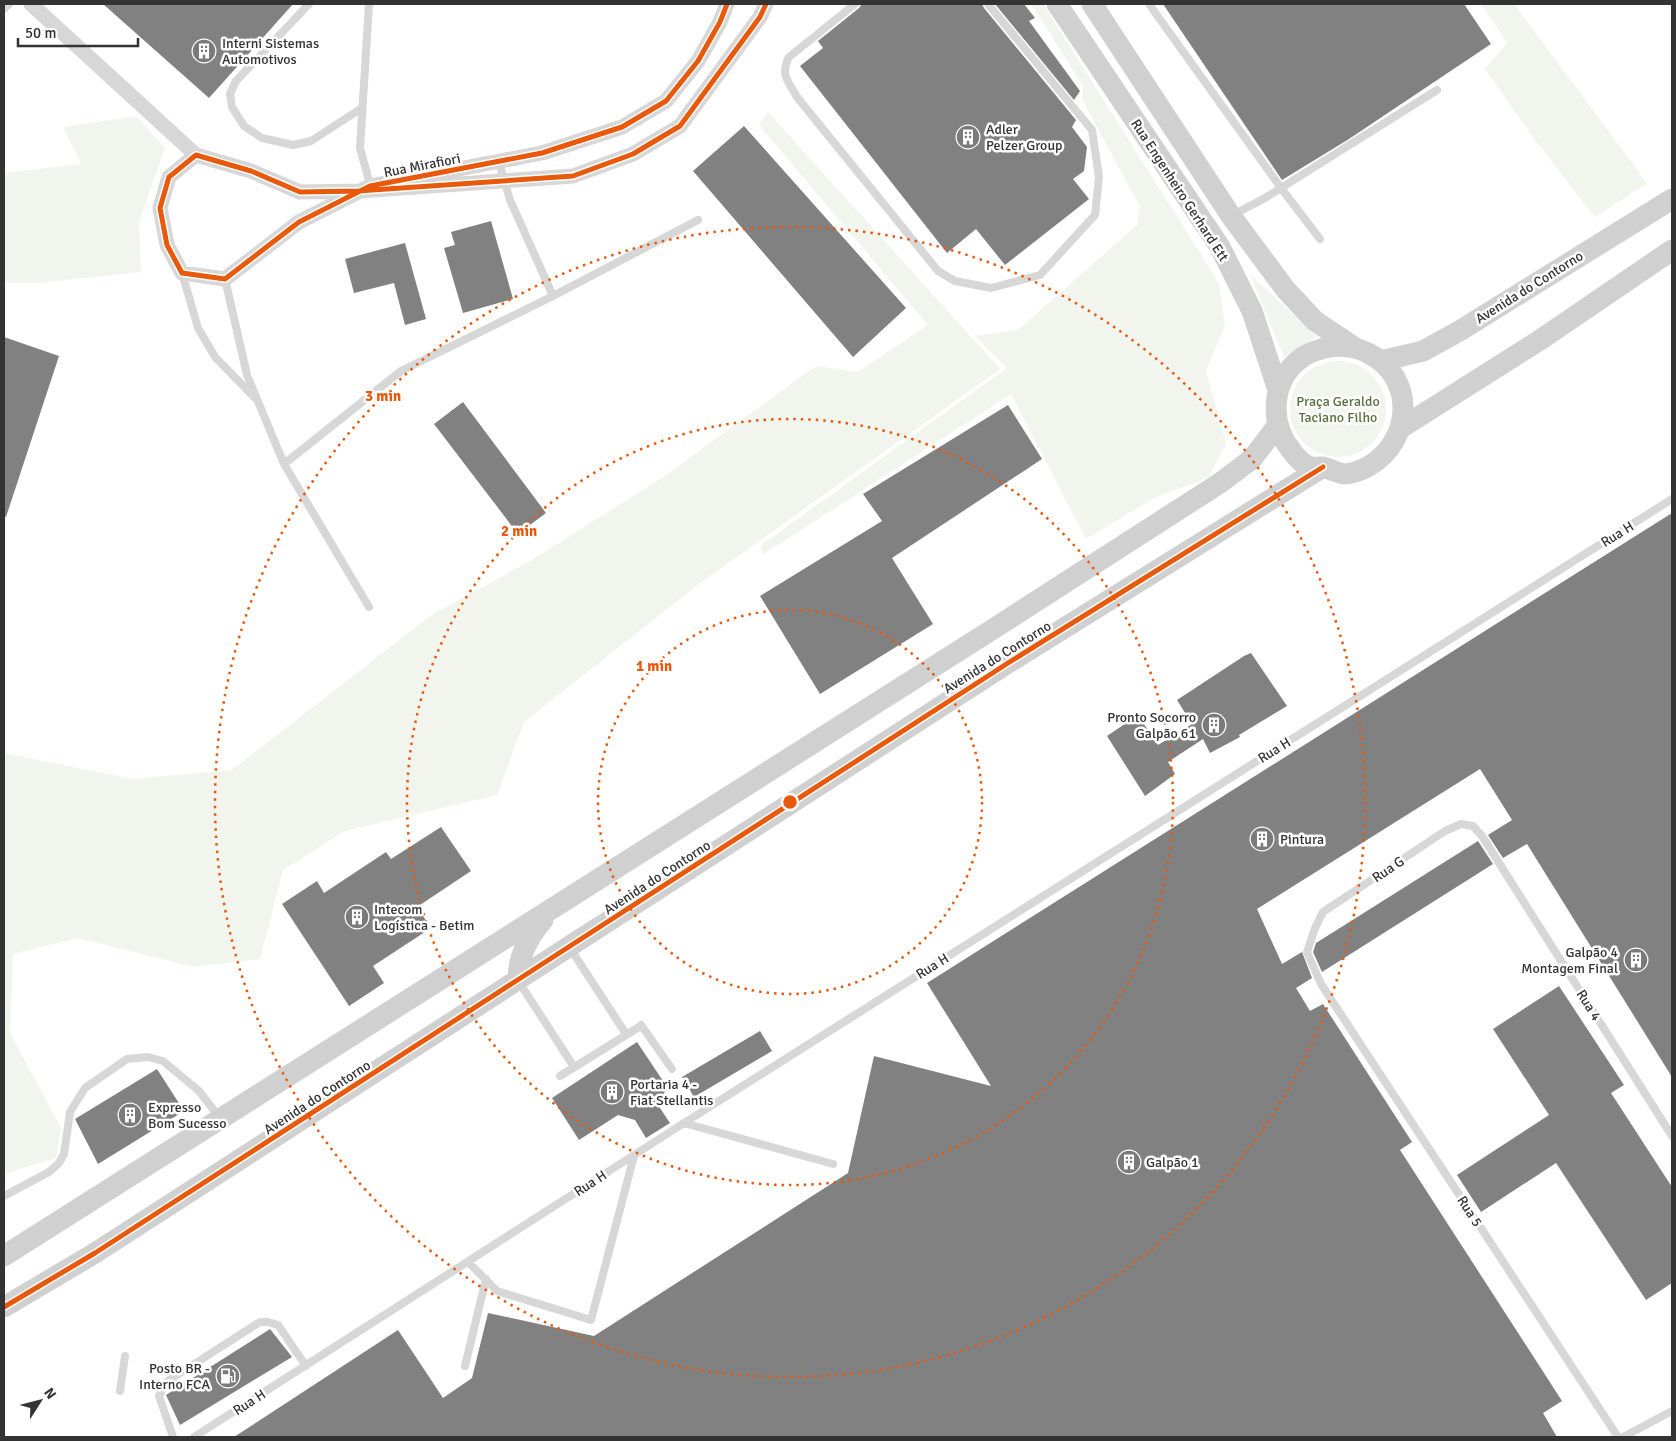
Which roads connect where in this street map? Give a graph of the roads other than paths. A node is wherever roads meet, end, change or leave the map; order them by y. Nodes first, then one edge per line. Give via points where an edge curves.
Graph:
1 (9, 4) edge
2 (31, 4) edge
3 (309, 4) edge
4 (369, 4) edge
5 (727, 4) edge
6 (766, 4) edge
7 (855, 4) edge
8 (988, 4) edge
9 (1056, 4) edge
10 (1092, 4) edge
11 (1149, 4) edge
12 (4, 9) edge
13 (1437, 90) dead end
14 (362, 108) junction
15 (196, 155) junction
16 (499, 162) junction
17 (504, 181) junction
18 (1281, 188) junction
19 (367, 189) junction
20 (1672, 200) edge
21 (1231, 216) junction
22 (698, 220) dead end
23 (1320, 239) dead end
24 (1672, 250) edge
25 (182, 273) junction
26 (225, 280) junction
27 (552, 296) junction
28 (1354, 347) junction
29 (1381, 361) junction
30 (1278, 390) junction
31 (258, 402) junction
32 (1277, 426) junction
33 (1401, 428) junction
34 (284, 464) junction
35 (1323, 467) junction
36 (1672, 499) edge
37 (369, 607) dead end
38 (1506, 874) joint
39 (553, 908) junction
40 (569, 947) junction
41 (518, 980) junction
42 (1321, 984) joint
43 (626, 1034) junction
44 (574, 1067) junction
45 (672, 1069) dead end
46 (560, 1076) dead end
47 (220, 1119) junction
48 (684, 1123) junction
49 (1672, 1136) edge
50 (634, 1156) junction
51 (833, 1164) dead end
52 (4, 1196) edge
53 (4, 1256) edge
54 (468, 1262) junction
55 (486, 1279) junction
56 (4, 1307) edge
57 (125, 1356) dead end
58 (306, 1366) junction
59 (465, 1366) dead end
60 (120, 1391) dead end
61 (1672, 1411) edge
62 (173, 1437) edge
63 (194, 1437) edge
64 (1618, 1437) edge
65 (1623, 1437) edge

1 - 12 lane
2 - 15 street
3 - 14 lane via 236,81 230,94 232,107 244,126 262,138 293,145 311,142
4 - 14 lane
5 - 16 street, Rua Mirafiori via 698,62 666,101 622,127 542,153
6 - 17 street, Rua Mirafiori via 760,17 680,126 633,154 573,176
7 - 8 lane via 789,57 784,75 797,97 938,271 955,281 991,288 1040,275 1095,215 1100,177 1092,130
9 - 30 street, Rua Engenheiro Gerhard Ett via 1220,247 1252,311
10 - 21 street, Rua Engenheiro Gerhard Ett
11 - 18 lane
13 - 18 lane
14 - 19 lane via 360,148
15 - 19 street via 251,171 300,192
15 - 25 street via 169,177 160,208 167,245
16 - 17 lane
16 - 19 street, Rua Mirafiori
17 - 19 street, Rua Mirafiori
17 - 27 lane
18 - 21 lane
18 - 23 lane
19 - 26 street via 298,222
20 - 29 street, Avenida do Contorno via 1461,330 1423,351
21 - 28 street, Rua Engenheiro Gerhard Ett via 1286,290 1315,321
22 - 27 lane
24 - 33 street via 1540,340
25 - 26 street
25 - 31 lane via 198,328 206,342
26 - 31 lane via 247,375
27 - 34 lane via 401,371
28 - 29 street
28 - 30 street via 1316,350 1300,359
29 - 33 street via 1401,391 1404,410
30 - 32 street
31 - 34 lane
32 - 35 street via 1295,456 1310,466
32 - 39 street, Avenida do Contorno via 1252,459 1220,483
33 - 35 street via 1393,445 1380,460 1364,469 1345,474
34 - 37 lane
35 - 40 street, Avenida do Contorno via 1008,663
36 - 48 lane, Rua H
38 - 42 lane, Rua G via 1473,826 1461,824 1445,831 1323,912 1307,952
38 - 49 lane, Rua 4
39 - 41 street via 534,930 523,950 518,964
39 - 47 street, Avenida do Contorno
40 - 41 street, Avenida do Contorno
40 - 43 lane
41 - 44 lane
41 - 56 street, Avenida do Contorno via 95,1254
42 - 64 lane, Rua 5
43 - 44 lane
43 - 45 lane via 640,1026
44 - 46 lane
47 - 52 lane via 199,1091 163,1061 148,1057 127,1059 85,1088 70,1112 64,1154 59,1164
47 - 53 street, Avenida do Contorno
48 - 50 lane, Rua H
48 - 51 lane
50 - 54 lane, Rua H
50 - 55 lane via 591,1320 497,1291
54 - 55 lane
54 - 58 lane, Rua H
55 - 59 lane
57 - 60 lane
58 - 62 lane via 278,1325 260,1322 166,1382 159,1396
58 - 63 lane, Rua H
61 - 65 lane

